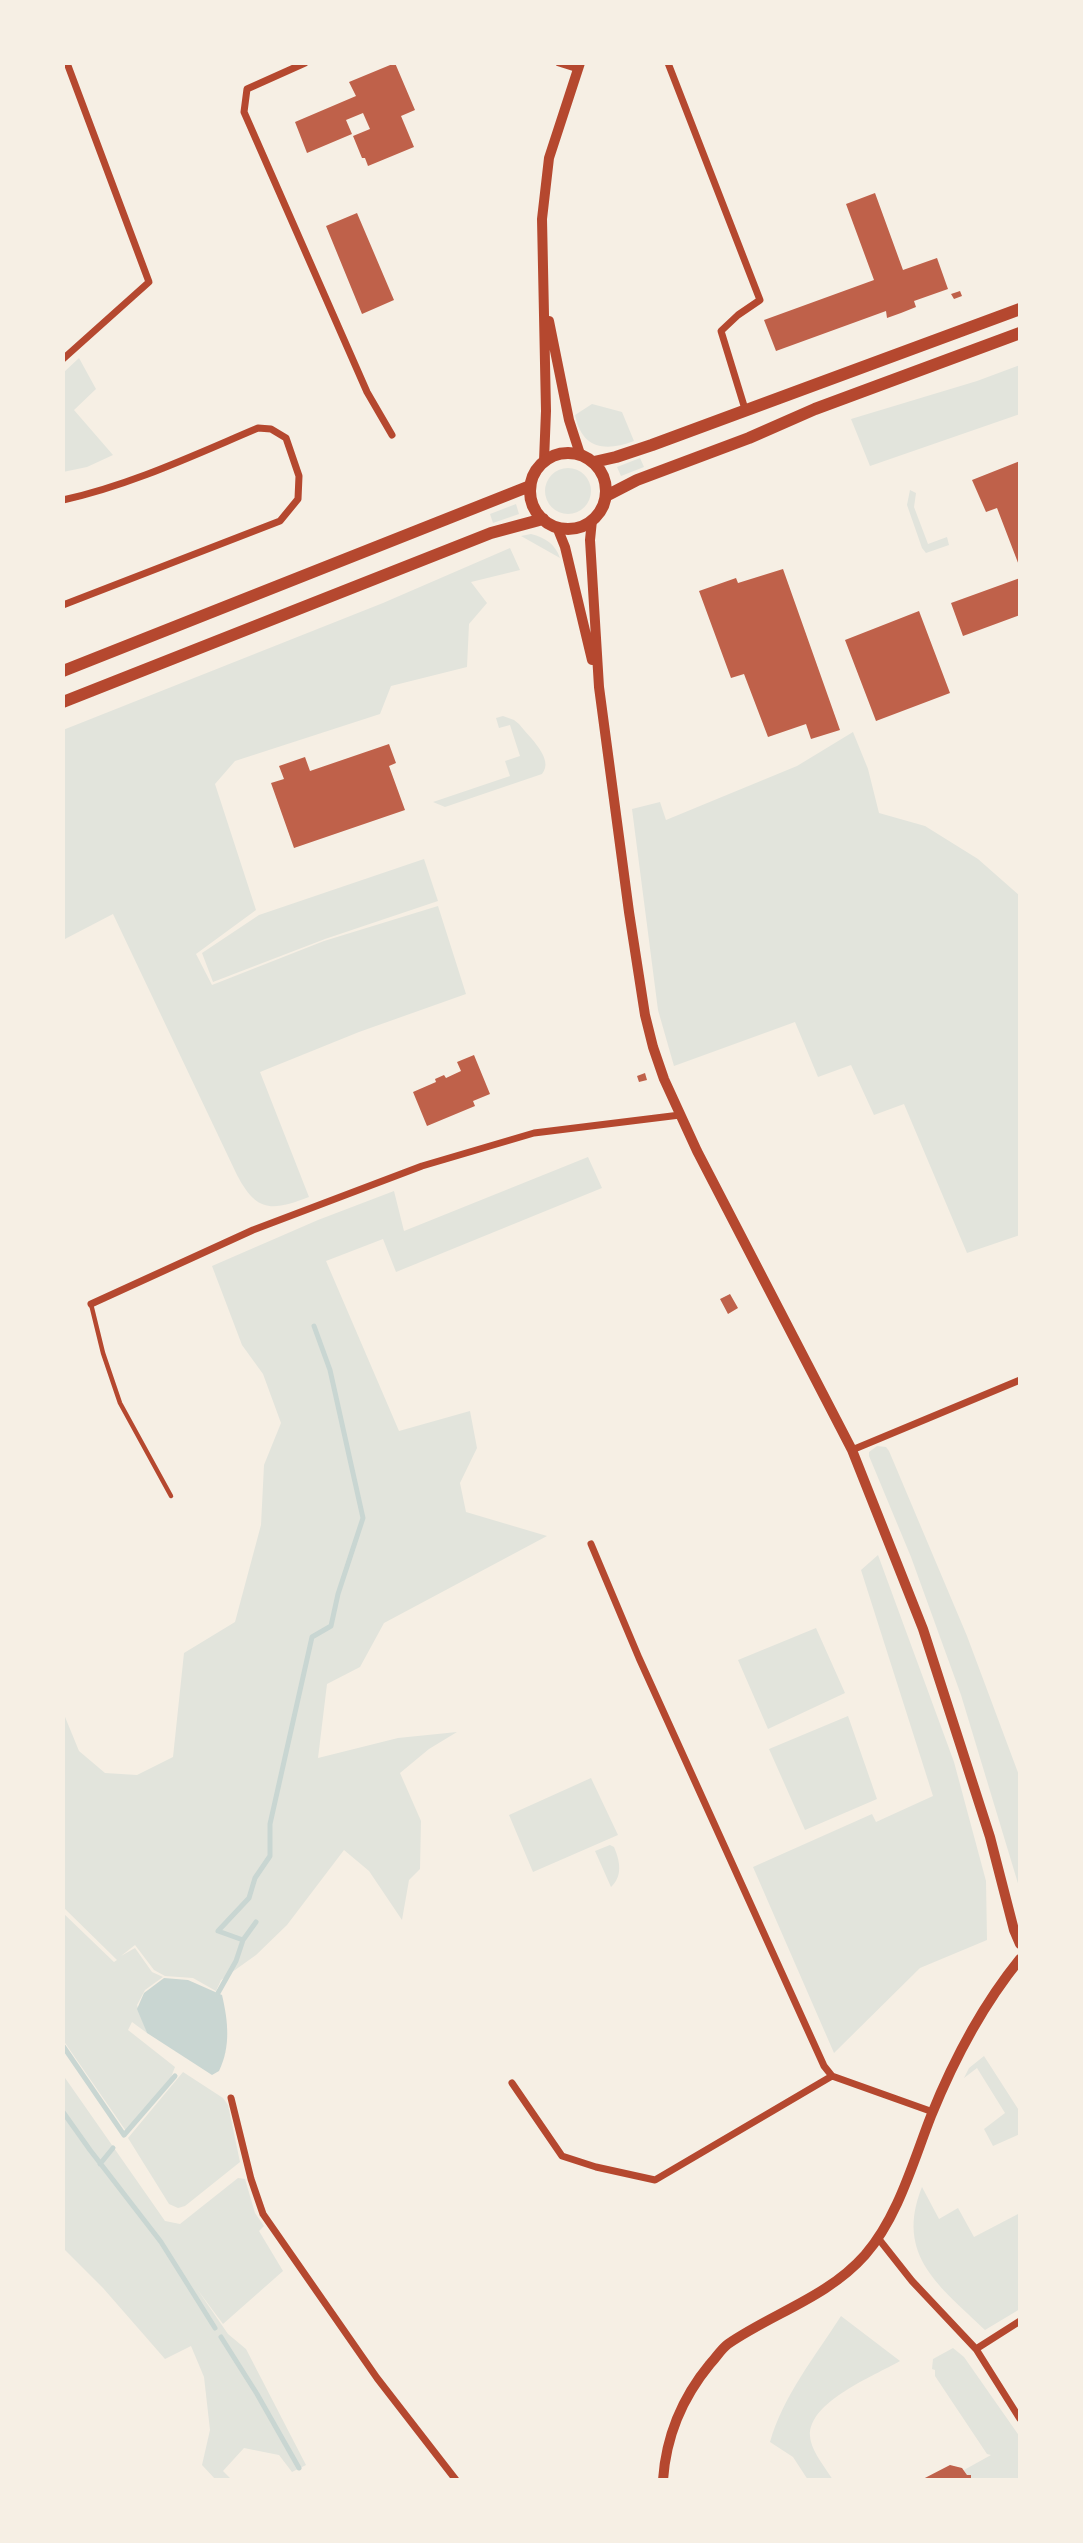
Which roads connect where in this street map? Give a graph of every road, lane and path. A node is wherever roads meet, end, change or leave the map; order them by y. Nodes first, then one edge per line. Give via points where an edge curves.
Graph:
1 (66, 63) edge
2 (305, 63) edge
3 (559, 63) edge
4 (668, 63) edge
5 (579, 66) edge
6 (544, 294) junction
7 (1020, 309) edge
8 (1020, 333) edge
9 (63, 359) edge
10 (745, 410) junction
11 (393, 435) dead end
12 (580, 454) junction
13 (544, 461) junction
14 (594, 462) junction
15 (530, 486) junction
16 (606, 496) junction
17 (63, 500) edge
18 (543, 519) junction
19 (592, 520) junction
20 (557, 527) junction
21 (63, 605) edge
22 (63, 671) edge
23 (599, 687) junction
24 (63, 702) edge
25 (680, 1115) junction
26 (90, 1304) joint
27 (1020, 1380) edge
28 (852, 1450) junction
29 (171, 1496) dead end
30 (591, 1544) dead end
31 (1020, 1944) edge
32 (1020, 1959) edge
33 (832, 2076) junction
34 (512, 2083) dead end
35 (231, 2098) dead end
36 (933, 2112) junction
37 (878, 2238) junction
38 (1020, 2321) edge
39 (976, 2349) junction
40 (1020, 2418) edge
41 (456, 2480) edge
42 (663, 2480) edge

1 - 9 street via 149,282
2 - 11 street via 247,89 244,112 367,392
3 - 5 street
4 - 10 street via 760,300 721,331
5 - 6 street via 545,184
6 - 12 street
6 - 13 street
7 - 10 main road
8 - 16 main road via 815,409
10 - 14 main road
12 - 13 main road via 568,452
12 - 14 main road
13 - 15 main road
14 - 16 main road via 606,483
15 - 18 main road via 533,505
15 - 22 main road
16 - 19 main road
17 - 21 street via 145,475 258,428 286,438 299,476 298,499 280,521
18 - 20 main road
18 - 24 main road via 491,533
19 - 20 main road via 573,528
19 - 23 street
20 - 23 street
23 - 25 street via 645,1015
25 - 26 street via 534,1133 422,1166 253,1230
25 - 28 street
26 - 29 lane via 120,1403
27 - 28 street
28 - 31 street via 923,1629
30 - 33 street via 753,1912
32 - 36 street via 971,2028
33 - 34 street via 655,2180 562,2156
33 - 36 street
35 - 41 street via 263,2214 377,2378
36 - 37 street
37 - 39 street
37 - 42 street via 850,2271 726,2346 680,2408
38 - 39 street
39 - 40 street

